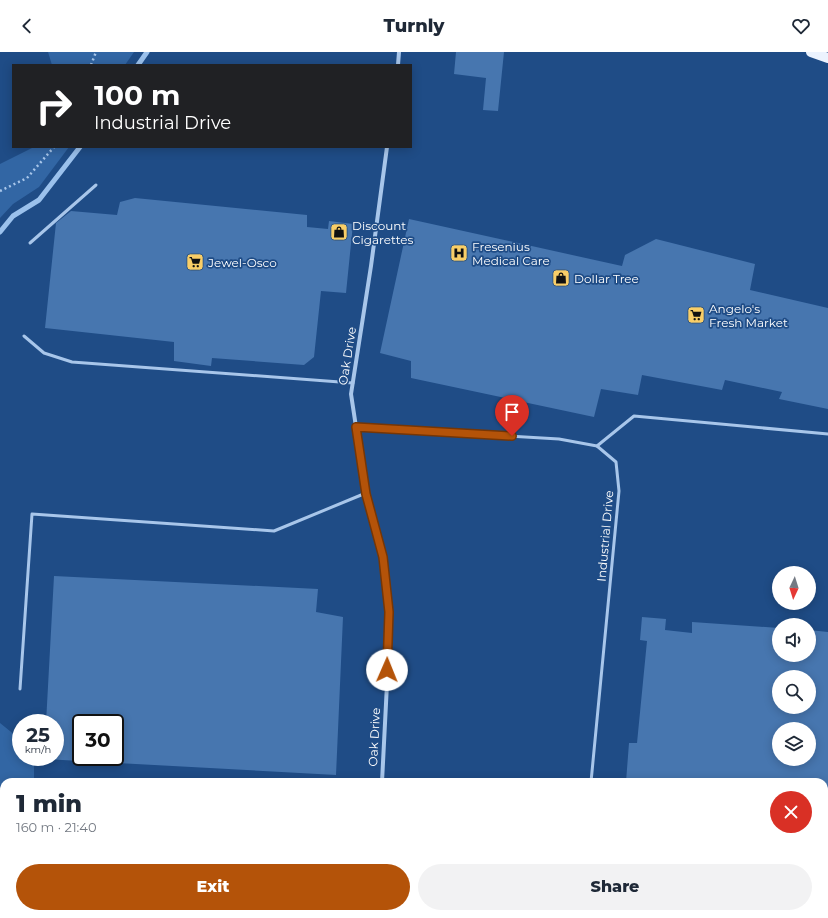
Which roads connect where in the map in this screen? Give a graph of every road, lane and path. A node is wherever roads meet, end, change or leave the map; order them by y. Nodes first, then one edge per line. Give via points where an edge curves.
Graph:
1 (96, 52) edge
2 (400, 52) edge
3 (811, 52) edge
4 (828, 58) edge
5 (91, 64) edge
6 (398, 64) edge
7 (53, 148) edge
8 (387, 148) edge
9 (96, 185) dead end
10 (0, 191) edge
11 (30, 243) dead end
12 (24, 336) dead end
13 (353, 383) junction
14 (356, 427) junction
15 (828, 434) edge
16 (597, 446) junction
17 (366, 494) junction
18 (20, 689) dead end
19 (382, 778) edge
20 (591, 778) edge

1 - 5 path
2 - 6 street
3 - 4 main road
7 - 10 path via 27,178
8 - 13 street, Oak Drive
9 - 11 lane
12 - 13 lane via 44,353 72,362
13 - 14 street, Oak Drive via 351,394
14 - 16 lane, Industrial Drive via 559,439
14 - 17 street, Oak Drive
15 - 16 lane via 634,416
16 - 20 lane, Industrial Drive via 616,462 619,491
17 - 18 lane via 274,531 32,514
17 - 19 street, Oak Drive via 383,557 389,612

